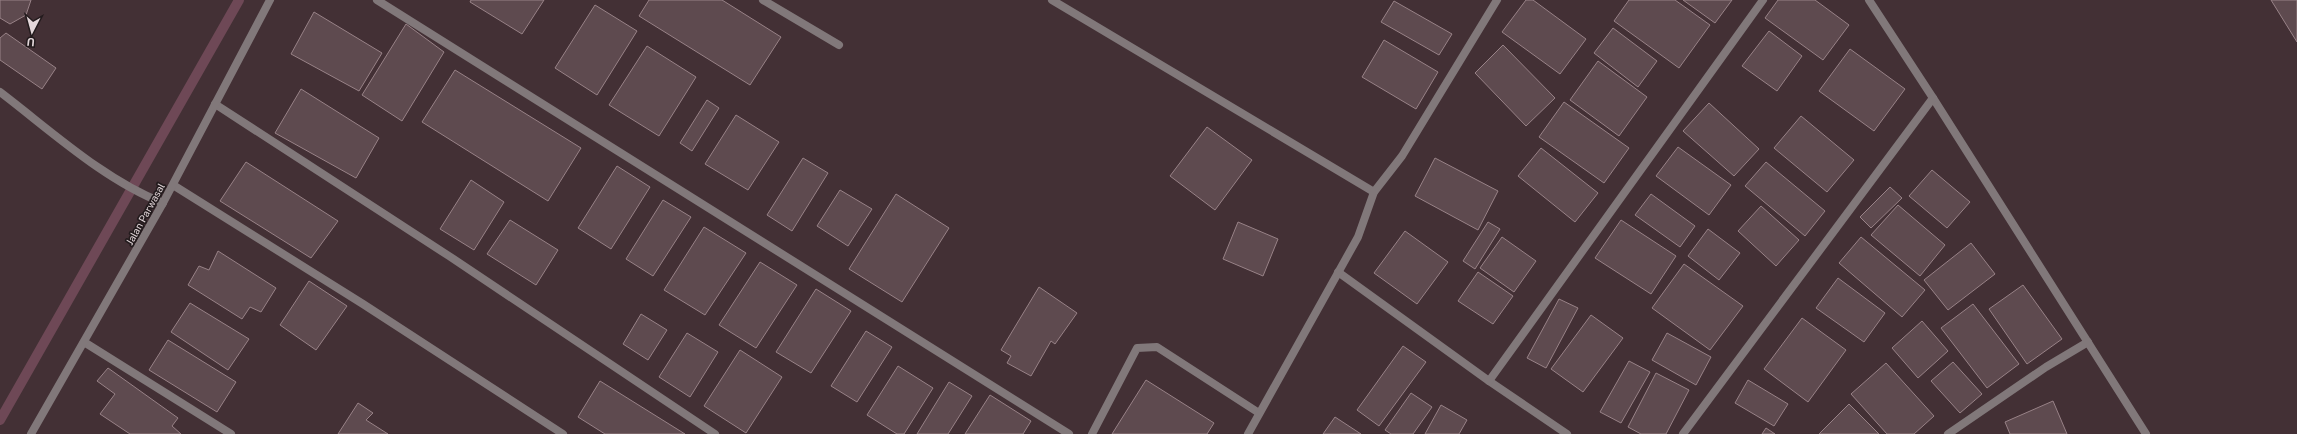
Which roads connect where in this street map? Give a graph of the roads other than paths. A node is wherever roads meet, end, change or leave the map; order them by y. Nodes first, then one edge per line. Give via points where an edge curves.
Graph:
1 (270, 0) edge
2 (377, 0) edge
3 (763, 0) edge
4 (1052, 0) edge
5 (1497, 0) edge
6 (1763, 0) edge
7 (1869, 0) edge
8 (839, 45) dead end
9 (0, 92) edge
10 (1934, 98) junction
11 (215, 104) junction
12 (173, 185) junction
13 (1374, 192) junction
14 (163, 203) junction
15 (1338, 272) junction
16 (84, 342) junction
17 (2088, 342) junction
18 (1489, 381) junction
19 (1260, 413) junction
20 (31, 434) edge
21 (231, 434) edge
22 (563, 434) edge
23 (715, 434) edge
24 (1069, 434) edge
25 (1092, 434) edge
26 (1248, 434) edge
27 (1567, 434) edge
28 (1683, 434) edge
29 (1948, 434) edge
30 (2146, 434) edge

1 - 11 street, Jalan Parwasal
2 - 24 street
3 - 8 street
4 - 13 street
5 - 13 street via 1402,156
6 - 18 street
7 - 10 street
9 - 14 street via 114,178
10 - 17 street
10 - 28 street
11 - 12 street, Jalan Parwasal
11 - 23 street via 449,256
12 - 14 street, Jalan Parwasal
12 - 22 street
13 - 15 street via 1358,237
14 - 16 street, Jalan Parwasal
15 - 18 street
15 - 19 street
16 - 20 street, Jalan Parwasal
16 - 21 street
17 - 29 street via 2046,367
17 - 30 street
18 - 27 street
19 - 25 street via 1157,347 1147,346 1137,348
19 - 26 street

